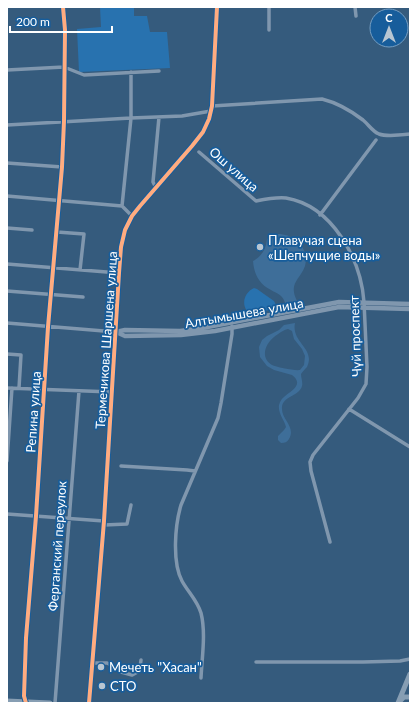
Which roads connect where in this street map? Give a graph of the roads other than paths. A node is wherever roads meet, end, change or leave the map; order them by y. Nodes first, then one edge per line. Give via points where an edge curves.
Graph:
1 (63, 7) edge
2 (216, 7) edge
3 (269, 7) edge
4 (355, 7) edge
5 (356, 16) dead end
6 (269, 30) dead end
7 (64, 67) junction
8 (7, 70) edge
9 (159, 70) dead end
10 (131, 72) junction
11 (211, 109) junction
12 (159, 117) junction
13 (131, 118) junction
14 (64, 121) junction
15 (7, 125) edge
16 (410, 134) edge
17 (376, 140) dead end
18 (199, 152) dead end
19 (7, 163) edge
20 (62, 168) junction
21 (156, 188) junction
22 (7, 196) edge
23 (60, 200) junction
24 (256, 201) joint
25 (122, 206) junction
26 (320, 214) junction
27 (132, 216) junction
28 (7, 228) edge
29 (32, 230) dead end
30 (57, 232) junction
31 (7, 264) edge
32 (54, 268) junction
33 (80, 270) junction
34 (119, 273) junction
35 (7, 291) edge
36 (51, 294) junction
37 (83, 297) dead end
38 (410, 304) edge
39 (365, 305) junction
40 (410, 309) edge
41 (7, 324) edge
42 (232, 325) junction
43 (48, 327) junction
44 (116, 332) junction
45 (7, 354) edge
46 (7, 388) edge
47 (12, 388) junction
48 (19, 388) junction
49 (44, 389) junction
50 (79, 391) junction
51 (112, 392) junction
52 (349, 409) junction
53 (410, 447) edge
54 (7, 461) edge
55 (121, 466) dead end
56 (195, 471) junction
57 (131, 506) dead end
58 (7, 514) edge
59 (36, 516) junction
60 (70, 518) junction
61 (104, 523) junction
62 (330, 542) dead end
63 (141, 660) dead end
64 (410, 660) edge
65 (256, 662) dead end
66 (92, 663) junction
67 (410, 674) edge
68 (201, 678) dead end
69 (410, 697) edge
70 (7, 700) edge
71 (26, 702) edge
72 (50, 703) edge
73 (55, 703) edge
74 (88, 703) edge
75 (398, 703) edge

1 - 7 street, Репина улица
2 - 11 street, Термечикова Шаршена улица
3 - 6 street
4 - 5 street
7 - 8 street
7 - 10 street via 84,75
7 - 14 street, Репина улица
9 - 10 street
10 - 13 street
11 - 12 street via 182,116
11 - 16 street via 322,99 339,104 380,134
11 - 21 street, Термечикова Шаршена улица via 203,132
12 - 13 street
12 - 21 street via 153,182
13 - 14 street
13 - 25 street
14 - 15 street
14 - 20 street, Репина улица
17 - 26 street
18 - 24 street, Ош улица
19 - 20 street
20 - 23 street, Репина улица
21 - 27 street, Термечикова Шаршена улица
22 - 23 street
23 - 25 street
23 - 30 street, Репина улица
24 - 26 street, Чүй проспект via 286,198
25 - 27 street
26 - 39 street, Чүй проспект via 341,237 351,253 362,283
27 - 34 street, Термечикова Шаршена улица via 123,238
28 - 29 street
30 - 32 street, Репина улица
30 - 33 street via 84,234
31 - 32 street
32 - 33 street
32 - 36 street, Репина улица
33 - 34 street
34 - 44 street, Термечикова Шаршена улица
35 - 36 street
36 - 37 street
36 - 43 street, Репина улица
38 - 39 street, Алтымышева улица
39 - 40 street, Алтымышева улица
39 - 42 street, Алтымышева улица via 339,302
39 - 52 street, Чүй проспект via 367,379 361,394
41 - 43 street
42 - 44 street, Алтымышева улица via 180,331
42 - 56 street via 219,412
43 - 44 street
43 - 49 street, Репина улица
44 - 51 street, Термечикова Шаршена улица
45 - 48 street via 21,355
46 - 47 street
47 - 48 street
47 - 54 street
48 - 49 street
49 - 50 street
49 - 59 street, Репина улица
50 - 51 street
50 - 60 street, Ферганский переулок
51 - 61 street, Термечикова Шаршена улица
52 - 53 street
52 - 62 street, Чүй проспект via 313,454 310,462
55 - 56 street
56 - 68 street via 179,512 176,554 180,576 198,606 202,618
57 - 61 street via 127,524
58 - 59 street
59 - 60 street
59 - 71 street, Репина улица via 26,638
60 - 61 street
60 - 73 street, Ферганский переулок
61 - 66 street, Термечикова Шаршена улица
63 - 66 street via 137,673 132,675 106,663
64 - 65 street
66 - 74 street, Термечикова Шаршена улица
67 - 75 main road
69 - 75 main road via 404,697
70 - 71 main road
71 - 72 main road

